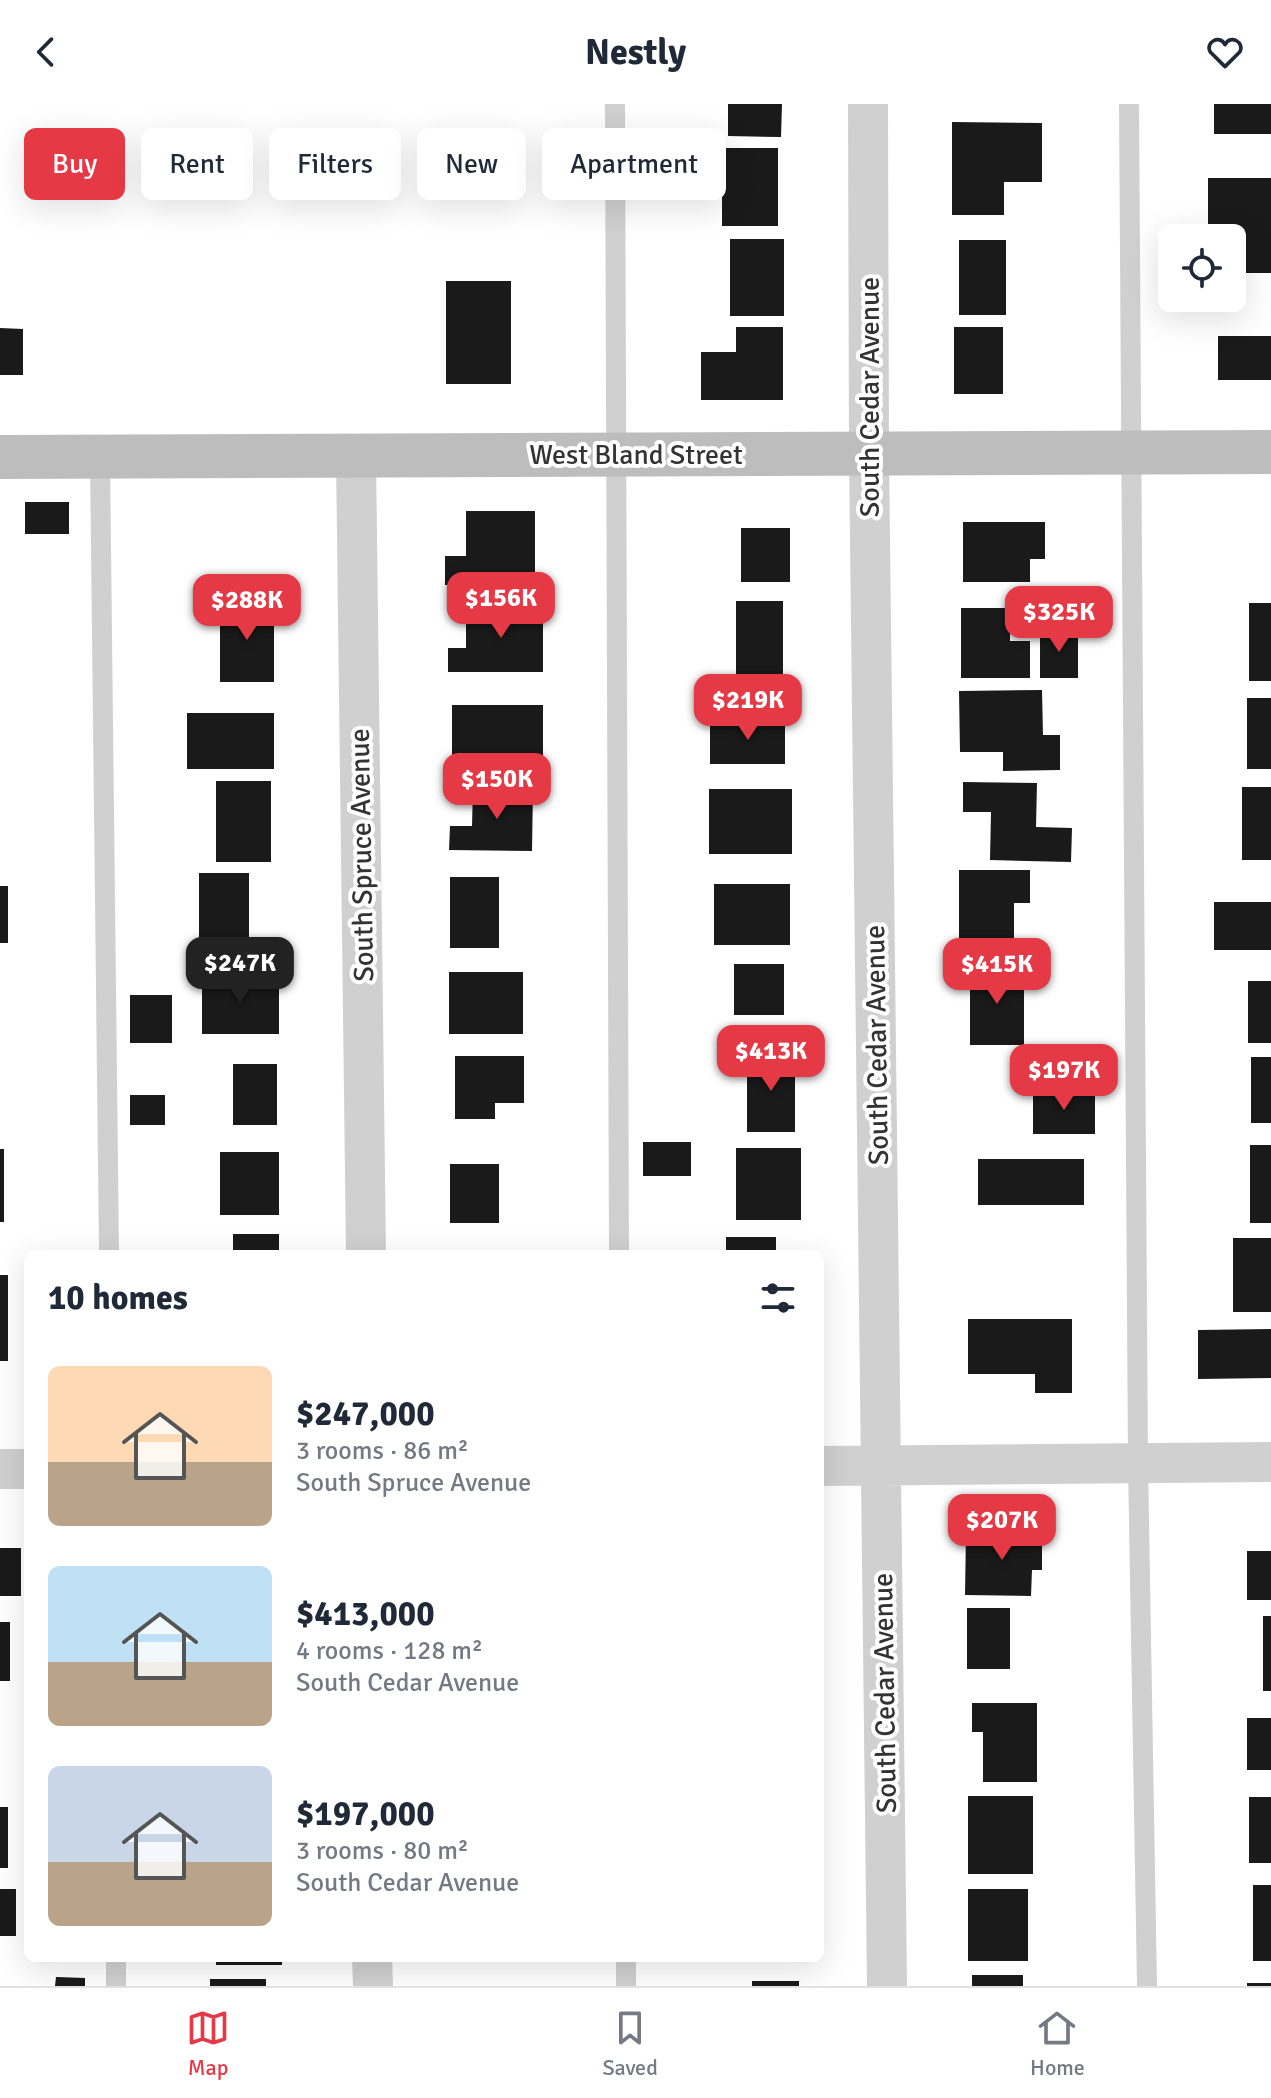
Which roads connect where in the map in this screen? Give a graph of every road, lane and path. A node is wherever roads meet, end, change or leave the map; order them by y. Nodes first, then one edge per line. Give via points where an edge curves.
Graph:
1 (615, 104) edge
2 (868, 104) edge
3 (1129, 104) edge
4 (1131, 452) junction
5 (1271, 452) edge
6 (869, 453) junction
7 (616, 454) junction
8 (356, 456) junction
9 (0, 457) edge
10 (100, 457) junction
11 (109, 1250) edge
12 (366, 1250) edge
13 (619, 1250) edge
14 (1271, 1462) edge
15 (1138, 1463) junction
16 (882, 1465) junction
17 (824, 1466) edge
18 (0, 1469) edge
19 (24, 1469) edge
20 (116, 1962) edge
21 (372, 1962) edge
22 (626, 1962) edge
23 (116, 1986) edge
24 (373, 1986) edge
25 (626, 1986) edge
26 (887, 1986) edge
27 (1147, 1986) edge

1 - 7 lane
2 - 6 street, South Cedar Avenue
3 - 4 lane
4 - 5 street, West Bland Street
4 - 6 street, West Bland Street
4 - 15 lane
6 - 7 street, West Bland Street
6 - 16 street, South Cedar Avenue
7 - 8 street, West Bland Street
7 - 13 lane
8 - 10 street, West Bland Street
8 - 12 street, South Spruce Avenue
9 - 10 street, West Bland Street
10 - 11 lane
14 - 15 street
15 - 16 street
15 - 27 lane
16 - 17 street
16 - 26 street, South Cedar Avenue
18 - 19 street
20 - 23 lane
21 - 24 street
22 - 25 lane

